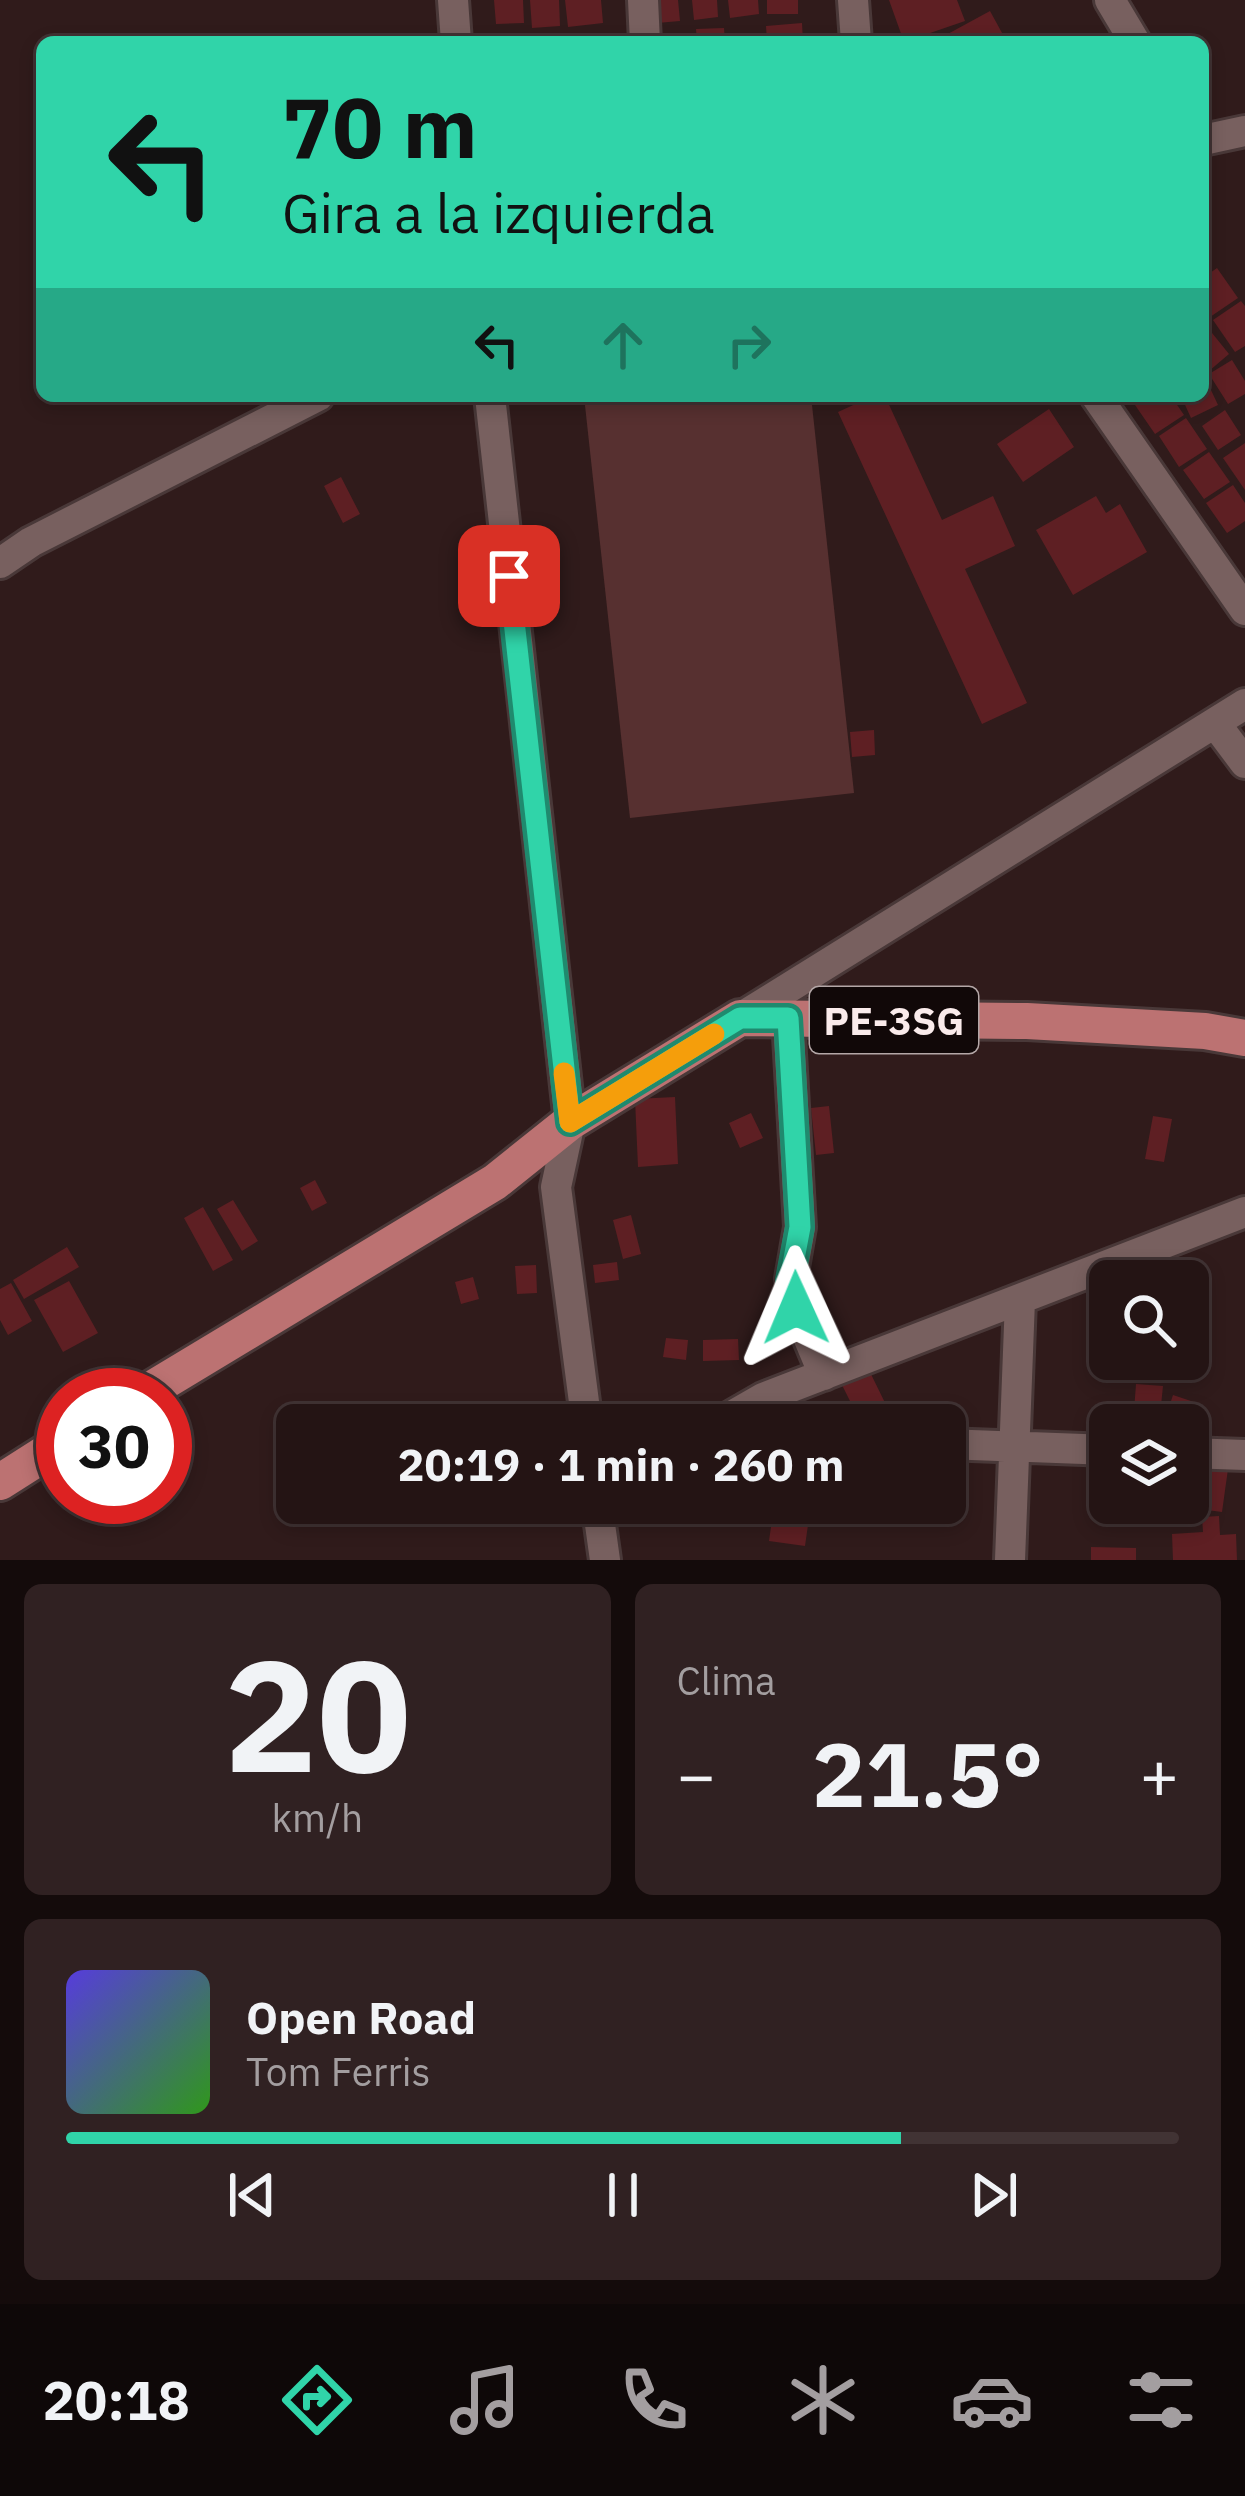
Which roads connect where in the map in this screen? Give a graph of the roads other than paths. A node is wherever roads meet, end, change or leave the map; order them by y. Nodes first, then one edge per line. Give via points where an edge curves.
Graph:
1 (453, 0) edge
2 (643, 0) edge
3 (853, 0) edge
4 (1110, 0) edge
5 (456, 36) edge
6 (645, 36) edge
7 (856, 36) edge
8 (1131, 36) edge
9 (1245, 130) edge
10 (1209, 139) edge
11 (306, 402) edge
12 (491, 402) edge
13 (1100, 402) edge
14 (0, 563) edge
15 (1245, 610) edge
16 (1245, 704) edge
17 (1215, 723) junction
18 (1245, 763) edge
19 (740, 1018) junction
20 (788, 1018) junction
21 (1245, 1038) edge
22 (570, 1122) junction
23 (1245, 1212) edge
24 (1020, 1300) junction
25 (187, 1368) edge
26 (824, 1375) junction
27 (583, 1404) edge
28 (753, 1404) edge
29 (966, 1445) edge
30 (1016, 1446) junction
31 (1089, 1449) edge
32 (1209, 1454) edge
33 (1245, 1455) edge
34 (36, 1459) edge
35 (0, 1482) edge
36 (600, 1524) edge
37 (604, 1560) edge
38 (1010, 1560) edge

1 - 5 street
2 - 6 street
3 - 7 street
4 - 8 street
9 - 10 street
11 - 14 street
12 - 22 street
13 - 15 street
16 - 17 street
17 - 18 street
17 - 19 street
19 - 20 main road, PE-3SG
19 - 22 main road
20 - 21 main road, PE-3SG via 1027,1021
20 - 26 street via 800,1227 790,1280
22 - 25 main road via 496,1182
22 - 27 street via 556,1187
23 - 24 street
24 - 26 street
24 - 30 street
26 - 28 street
29 - 30 street
30 - 31 street
30 - 38 street
32 - 33 street
34 - 35 main road
36 - 37 street

